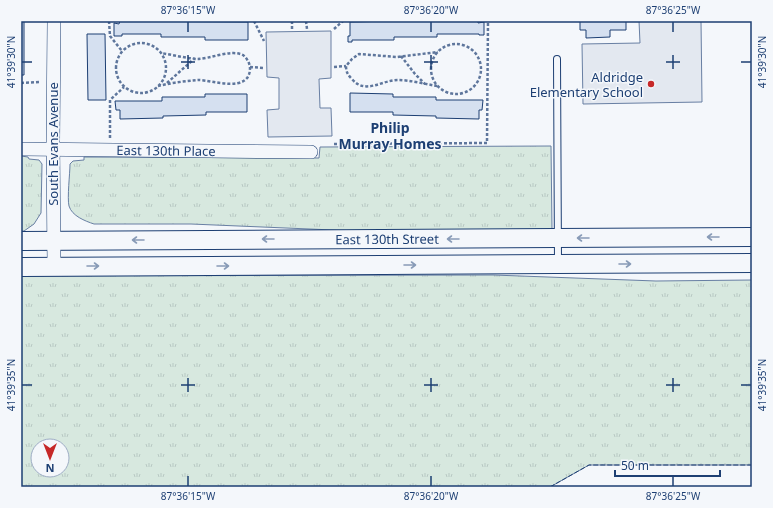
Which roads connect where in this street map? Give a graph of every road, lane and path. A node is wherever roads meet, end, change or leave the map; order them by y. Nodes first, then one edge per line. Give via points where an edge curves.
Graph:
1 (54, 21) edge
2 (109, 21) edge
3 (254, 21) edge
4 (292, 21) edge
5 (306, 21) edge
6 (343, 21) edge
7 (488, 21) edge
8 (292, 29) dead end
9 (306, 29) dead end
10 (334, 29) dead end
11 (264, 41) dead end
12 (122, 51) junction
13 (438, 52) junction
14 (161, 53) junction
15 (401, 56) junction
16 (195, 58) junction
17 (556, 59) dead end
18 (346, 66) junction
19 (250, 67) junction
20 (334, 67) dead end
21 (264, 68) dead end
22 (482, 70) junction
23 (488, 70) junction
24 (43, 82) dead end
25 (21, 83) edge
26 (167, 84) junction
27 (426, 84) junction
28 (158, 86) junction
29 (438, 86) junction
30 (124, 87) junction
31 (110, 144) dead end
32 (334, 144) dead end
33 (21, 149) edge
34 (53, 150) junction
35 (311, 152) dead end
36 (752, 237) edge
37 (558, 238) junction
38 (21, 240) edge
39 (54, 240) junction
40 (752, 264) edge
41 (558, 265) junction
42 (54, 266) junction
43 (21, 267) edge

1 - 34 street, South Evans Avenue
2 - 12 path via 110,36
3 - 11 path
4 - 8 path
5 - 9 path
6 - 10 path
7 - 23 path
12 - 14 path via 133,44 145,44
12 - 30 path via 116,66 118,78
13 - 15 path
13 - 22 path via 456,44 469,48 478,57
13 - 29 path via 431,69
14 - 16 path
14 - 28 path via 166,70
15 - 18 path via 359,54
15 - 27 path
16 - 19 path via 235,53 242,55
16 - 26 path
17 - 37 lane
18 - 20 path
18 - 27 path via 346,71 353,81 366,88 398,80
19 - 21 path
19 - 26 path via 246,79 238,84 199,80
22 - 23 path
22 - 29 path via 474,88 462,94 448,93
23 - 32 path via 487,144
24 - 25 path
26 - 28 path
27 - 29 path
28 - 30 path via 141,93 129,91
30 - 31 path via 110,100
33 - 34 street, East 130th Place
34 - 35 street, East 130th Place
34 - 39 street, South Evans Avenue
36 -> 37 main road, East 130th Street
37 -> 39 main road, East 130th Street
37 - 41 lane
38 - 39 main road, East 130th Street
39 - 42 street, South Evans Avenue
41 -> 40 main road, East 130th Street
42 -> 41 main road, East 130th Street
42 - 43 main road, East 130th Street

